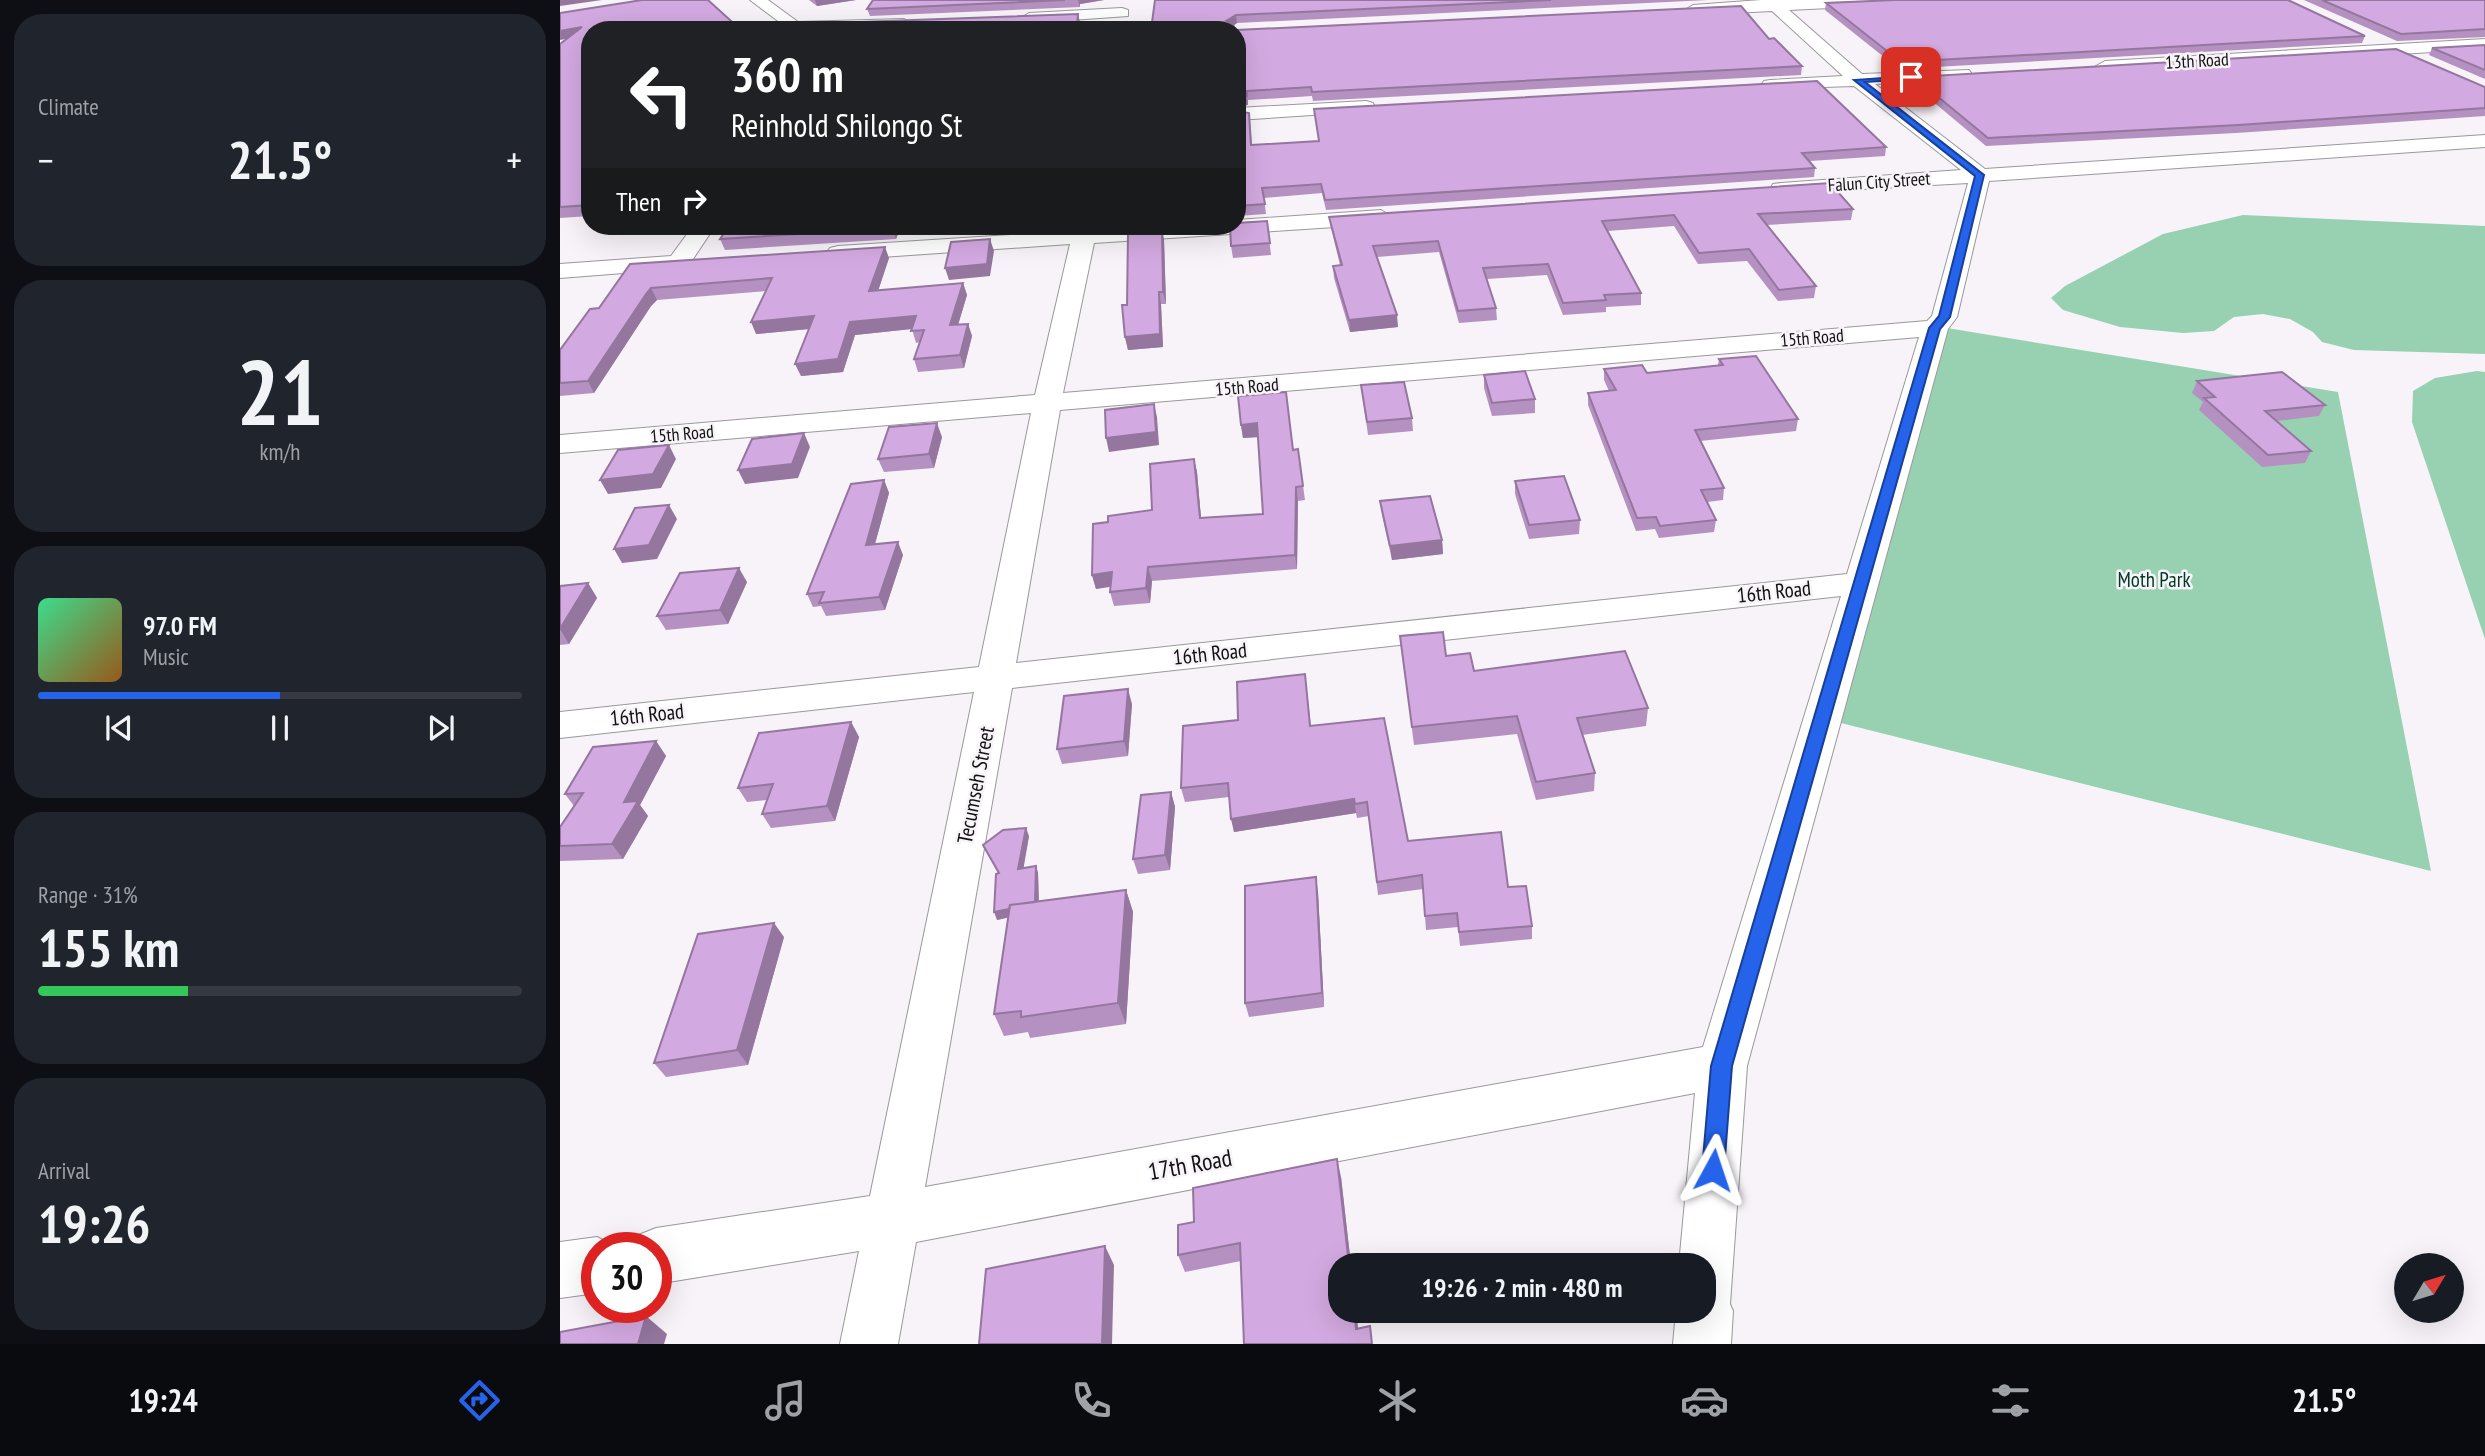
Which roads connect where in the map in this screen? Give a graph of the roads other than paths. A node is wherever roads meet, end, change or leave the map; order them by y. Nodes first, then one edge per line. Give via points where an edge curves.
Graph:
1 (758, 0) edge
2 (1891, 0) edge
3 (1772, 3) edge
4 (1679, 11) edge
5 (1123, 14) edge
6 (1010, 19) edge
7 (787, 21) edge
8 (2357, 33) edge
9 (2485, 44) edge
10 (2393, 49) junction
11 (2427, 64) edge
12 (2091, 67) edge
13 (1981, 73) edge
14 (1858, 80) junction
15 (1747, 86) edge
16 (1389, 106) edge
17 (1246, 114) edge
18 (2485, 141) edge
19 (1980, 175) junction
20 (1759, 190) edge
21 (1402, 216) edge
22 (1246, 224) edge
23 (698, 235) edge
24 (1048, 235) edge
25 (1084, 235) edge
26 (814, 254) edge
27 (705, 261) edge
28 (678, 263) junction
29 (560, 271) edge
30 (1935, 328) junction
31 (1047, 404) junction
32 (560, 444) edge
33 (1861, 583) junction
34 (997, 677) junction
35 (560, 725) edge
36 (1722, 1066) junction
37 (894, 1219) junction
38 (1707, 1253) edge
39 (672, 1254) edge
40 (581, 1267) edge
41 (560, 1270) edge
42 (1703, 1323) edge
43 (869, 1344) edge
44 (1702, 1344) edge

1 - 7 street
2 - 3 street
3 - 4 street
3 - 14 street
5 - 6 street
8 - 10 street
9 - 10 street, 13th Road
10 - 11 street
10 - 12 street, 13th Road
13 - 14 street
14 - 15 street
14 - 19 street
16 - 17 street
18 - 19 street, Falun City Street
19 - 20 street, Falun City Street
19 - 30 street via 1944,317
21 - 22 street
23 - 28 street
24 - 26 street
25 - 31 street, Tecumseh Street
27 - 28 street
28 - 29 street
30 - 31 street, 15th Road
30 - 33 street
31 - 32 street, 15th Road
31 - 34 street, Tecumseh Street
33 - 34 street, 16th Road
33 - 36 street
34 - 35 street, 16th Road
34 - 37 street, Tecumseh Street
36 - 37 street, 17th Road
36 - 38 street
37 - 39 street, 17th Road
37 - 43 street, Tecumseh Street
40 - 41 street
42 - 44 street

